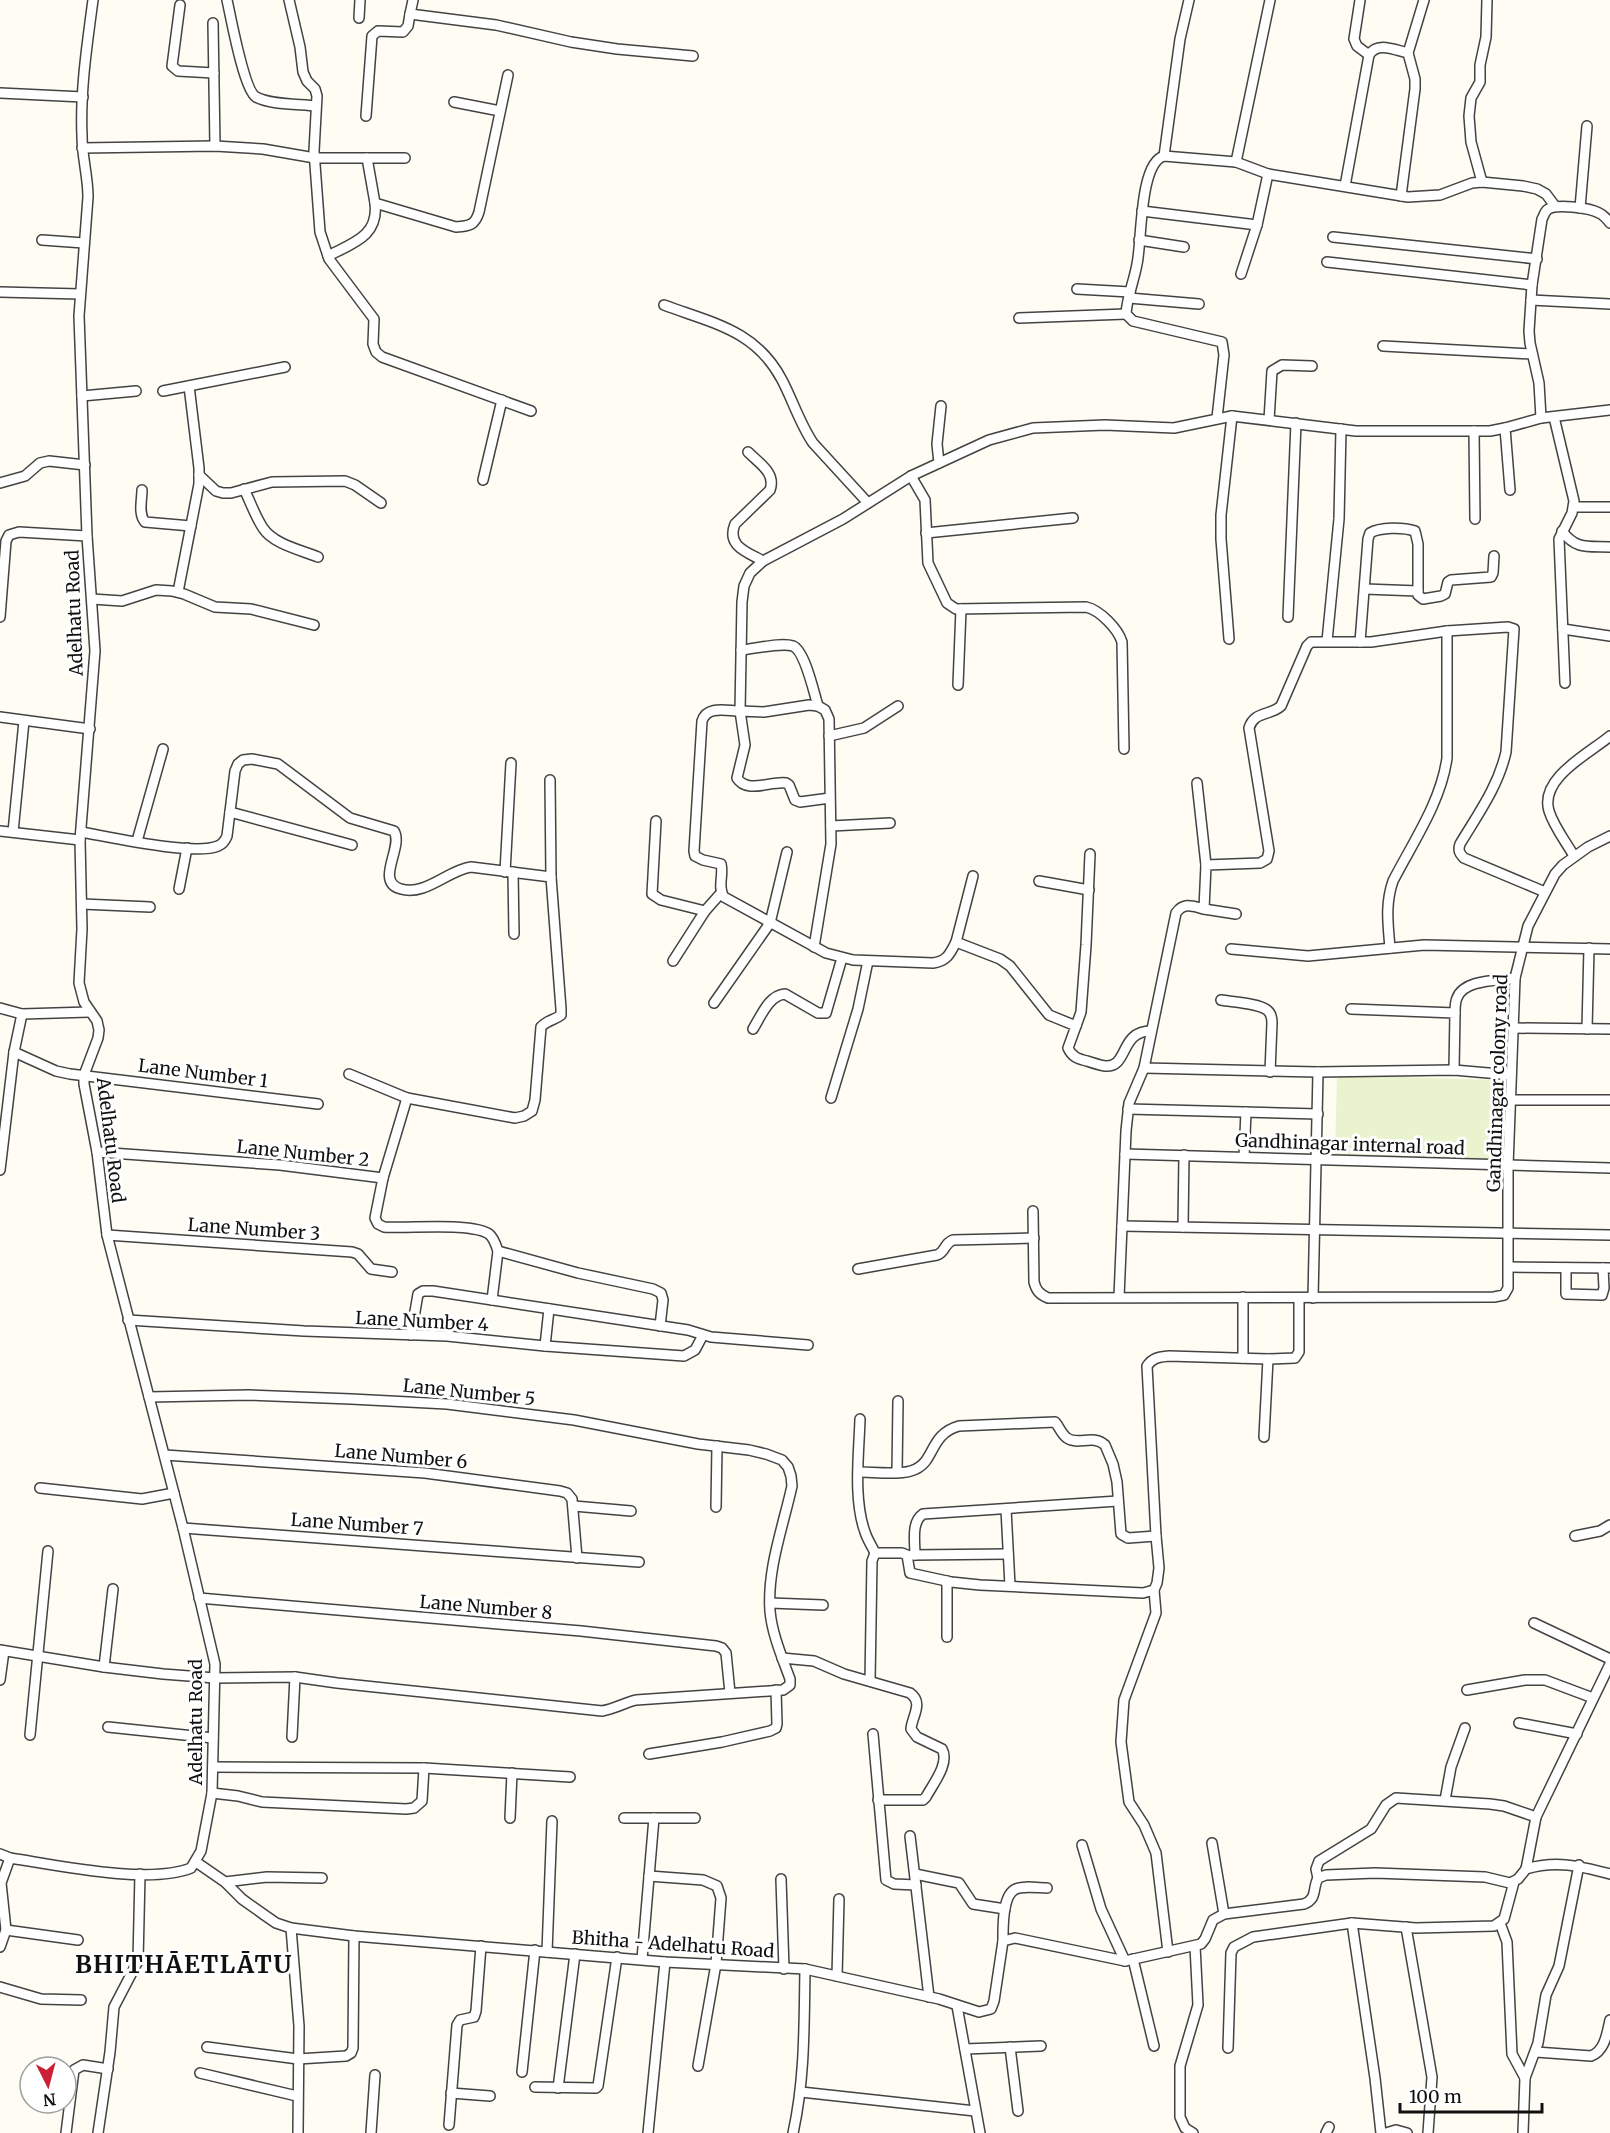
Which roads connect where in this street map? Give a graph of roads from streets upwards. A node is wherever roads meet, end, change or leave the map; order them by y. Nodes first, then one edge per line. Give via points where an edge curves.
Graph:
1 (93, 0) edge
2 (227, 0) edge
3 (288, 0) edge
4 (360, 0) edge
5 (413, 0) edge
6 (1189, 0) edge
7 (1270, 0) edge
8 (1360, 0) edge
9 (1425, 0) edge
10 (1487, 0) edge
11 (180, 5) dead end
12 (410, 14) junction
13 (359, 18) dead end
14 (213, 23) dead end
15 (1408, 53) junction
16 (1369, 55) junction
17 (693, 56) dead end
18 (214, 73) junction
19 (508, 75) dead end
20 (0, 93) edge
21 (83, 97) junction
22 (454, 102) dead end
23 (316, 106) junction
24 (500, 111) junction
25 (366, 116) dead end
26 (1587, 126) dead end
27 (215, 146) junction
28 (82, 148) junction
29 (1164, 156) junction
30 (315, 158) junction
31 (367, 158) junction
32 (405, 158) dead end
33 (1236, 162) junction
34 (1268, 174) junction
35 (1482, 182) junction
36 (1345, 186) junction
37 (1401, 196) junction
38 (375, 204) junction
39 (1555, 206) junction
40 (1580, 208) junction
41 (1142, 211) junction
42 (1610, 223) edge
43 (1257, 225) junction
44 (1333, 237) dead end
45 (42, 240) dead end
46 (1139, 240) junction
47 (84, 243) junction
48 (1184, 247) dead end
49 (328, 256) junction
50 (1537, 259) junction
51 (1327, 262) dead end
52 (1241, 274) dead end
53 (1532, 285) junction
54 (1077, 290) dead end
55 (0, 292) edge
56 (80, 294) junction
57 (1129, 295) junction
58 (1531, 300) junction
59 (1199, 304) dead end
60 (1610, 304) edge
61 (664, 305) dead end
62 (1126, 314) junction
63 (1019, 318) dead end
64 (1383, 346) dead end
65 (1532, 354) junction
66 (1312, 366) dead end
67 (285, 367) dead end
68 (189, 386) junction
69 (136, 392) dead end
70 (163, 392) dead end
71 (82, 396) junction
72 (502, 400) junction
73 (940, 406) dead end
74 (1610, 410) edge
75 (531, 411) dead end
76 (1232, 416) junction
77 (1554, 417) junction
78 (1217, 418) junction
79 (1541, 418) junction
80 (1269, 420) junction
81 (1296, 423) junction
82 (1505, 428) junction
83 (1341, 429) junction
84 (1474, 431) junction
85 (748, 452) dead end
86 (939, 463) junction
87 (85, 465) junction
88 (199, 475) junction
89 (911, 476) junction
90 (483, 480) dead end
91 (0, 483) edge
92 (244, 489) junction
93 (142, 490) dead end
94 (1510, 490) dead end
95 (381, 503) dead end
96 (868, 503) junction
97 (1574, 507) junction
98 (1610, 507) edge
99 (1073, 518) dead end
100 (1475, 519) dead end
101 (190, 526) junction
102 (1562, 531) junction
103 (926, 533) junction
104 (87, 537) junction
105 (1610, 547) edge
106 (1494, 556) dead end
107 (318, 557) dead end
108 (763, 561) junction
109 (1365, 589) junction
110 (1418, 591) junction
111 (178, 592) junction
112 (92, 599) junction
113 (961, 609) junction
114 (0, 617) edge
115 (1288, 617) dead end
116 (314, 625) dead end
117 (1563, 629) junction
118 (1447, 631) junction
119 (1610, 636) edge
120 (1229, 639) dead end
121 (1327, 641) junction
122 (1360, 642) junction
123 (741, 650) junction
124 (1565, 683) dead end
125 (958, 685) dead end
126 (818, 706) junction
127 (898, 706) dead end
128 (740, 711) junction
129 (0, 717) edge
130 (24, 721) junction
131 (90, 729) junction
132 (829, 736) junction
133 (1610, 736) edge
134 (163, 748) dead end
135 (1124, 749) dead end
136 (511, 763) dead end
137 (550, 780) dead end
138 (1197, 783) dead end
139 (830, 798) junction
140 (230, 812) junction
141 (656, 821) dead end
142 (890, 823) dead end
143 (831, 826) junction
144 (0, 831) edge
145 (13, 832) junction
146 (80, 836) junction
147 (1610, 836) edge
148 (137, 841) junction
149 (352, 845) dead end
150 (187, 848) junction
151 (787, 852) dead end
152 (1090, 854) dead end
153 (1574, 856) junction
154 (1206, 865) junction
155 (509, 872) junction
156 (973, 876) dead end
157 (551, 877) junction
158 (1039, 881) dead end
159 (179, 889) dead end
160 (1089, 890) junction
161 (1545, 892) junction
162 (721, 893) junction
163 (82, 904) junction
164 (150, 908) dead end
165 (1204, 909) junction
166 (705, 911) junction
167 (1236, 915) dead end
168 (770, 923) junction
169 (514, 934) dead end
170 (956, 942) junction
171 (814, 947) junction
172 (1390, 948) junction
173 (1522, 948) junction
174 (1588, 948) junction
175 (1232, 949) dead end
176 (1610, 949) edge
177 (842, 958) junction
178 (673, 961) dead end
179 (868, 961) junction
180 (1515, 978) junction
181 (1221, 1000) dead end
182 (714, 1003) dead end
183 (0, 1008) edge
184 (1352, 1009) dead end
185 (89, 1012) junction
186 (1455, 1013) junction
187 (22, 1014) junction
188 (1076, 1026) junction
189 (1513, 1028) junction
190 (753, 1029) dead end
191 (1587, 1029) junction
192 (1610, 1029) edge
193 (1151, 1031) junction
194 (14, 1052) junction
195 (1144, 1068) junction
196 (1454, 1070) junction
197 (1270, 1072) junction
198 (1318, 1072) junction
199 (349, 1074) dead end
200 (84, 1075) junction
201 (1511, 1075) junction
202 (407, 1098) junction
203 (831, 1098) dead end
204 (1510, 1100) junction
205 (1610, 1100) edge
206 (318, 1104) dead end
207 (1128, 1109) junction
208 (1246, 1112) junction
209 (1318, 1114) junction
210 (98, 1152) junction
211 (1125, 1154) junction
212 (1184, 1155) junction
213 (1244, 1157) junction
214 (1317, 1158) junction
215 (1508, 1166) junction
216 (1610, 1168) edge
217 (0, 1170) edge
218 (383, 1178) junction
219 (1034, 1210) dead end
220 (1122, 1227) junction
221 (1183, 1227) junction
222 (1315, 1229) junction
223 (107, 1234) junction
224 (1508, 1234) junction
225 (1610, 1235) edge
226 (1034, 1238) junction
227 (498, 1251) junction
228 (1509, 1267) junction
229 (1566, 1268) junction
230 (1606, 1268) edge
231 (858, 1269) dead end
232 (392, 1272) dead end
233 (1119, 1297) junction
234 (1243, 1297) junction
235 (1299, 1298) junction
236 (1314, 1298) junction
237 (492, 1300) junction
238 (549, 1309) junction
239 (128, 1320) junction
240 (660, 1326) junction
241 (411, 1335) junction
242 (703, 1335) junction
243 (808, 1345) dead end
244 (545, 1346) junction
245 (1243, 1358) junction
246 (1268, 1359) junction
247 (149, 1397) junction
248 (898, 1401) dead end
249 (860, 1419) dead end
250 (1264, 1437) dead end
251 (717, 1446) junction
252 (165, 1455) junction
253 (859, 1472) junction
254 (897, 1472) junction
255 (40, 1488) dead end
256 (174, 1493) junction
257 (1118, 1501) junction
258 (574, 1506) junction
259 (716, 1506) dead end
260 (1006, 1509) junction
261 (631, 1511) dead end
262 (1610, 1526) edge
263 (183, 1528) junction
264 (1156, 1536) junction
265 (1575, 1536) dead end
266 (48, 1551) dead end
267 (875, 1553) junction
268 (1008, 1554) junction
269 (911, 1555) junction
270 (577, 1558) junction
271 (639, 1562) dead end
272 (946, 1581) junction
273 (1010, 1586) junction
274 (113, 1589) dead end
275 (1154, 1590) junction
276 (199, 1598) junction
277 (770, 1603) junction
278 (822, 1605) dead end
279 (1534, 1623) dead end
280 (947, 1637) dead end
281 (2, 1650) edge
282 (39, 1656) junction
283 (782, 1658) junction
284 (1610, 1659) edge
285 (1610, 1664) edge
286 (104, 1667) junction
287 (296, 1677) junction
288 (215, 1678) junction
289 (1607, 1679) edge
290 (0, 1680) edge
291 (870, 1681) junction
292 (1467, 1689) dead end
293 (776, 1690) junction
294 (730, 1693) junction
295 (1593, 1698) junction
296 (1519, 1723) dead end
297 (108, 1727) dead end
298 (1465, 1728) dead end
299 (873, 1734) dead end
300 (1577, 1734) junction
301 (30, 1735) dead end
302 (292, 1737) dead end
303 (213, 1738) junction
304 (649, 1754) dead end
305 (213, 1767) junction
306 (424, 1768) junction
307 (512, 1773) junction
308 (570, 1777) dead end
309 (212, 1793) junction
310 (878, 1800) junction
311 (1445, 1800) junction
312 (1536, 1817) junction
313 (510, 1818) dead end
314 (624, 1818) dead end
315 (654, 1818) junction
316 (695, 1818) dead end
317 (552, 1821) dead end
318 (910, 1836) dead end
319 (1212, 1843) dead end
320 (1082, 1845) dead end
321 (0, 1854) edge
322 (10, 1858) junction
323 (196, 1862) junction
324 (1579, 1865) junction
325 (1526, 1869) junction
326 (915, 1874) junction
327 (1610, 1874) edge
328 (140, 1875) junction
329 (649, 1876) junction
330 (322, 1878) dead end
331 (1317, 1878) junction
332 (782, 1879) dead end
333 (225, 1881) junction
334 (1514, 1882) junction
335 (916, 1885) junction
336 (1047, 1888) dead end
337 (839, 1899) dead end
338 (1005, 1909) junction
339 (1224, 1914) junction
340 (1352, 1923) junction
341 (1500, 1923) junction
342 (1406, 1927) junction
343 (291, 1928) junction
344 (6, 1930) junction
345 (354, 1936) junction
346 (78, 1940) dead end
347 (1003, 1941) junction
348 (481, 1946) junction
349 (1195, 1946) junction
350 (0, 1947) edge
351 (535, 1950) junction
352 (547, 1952) junction
353 (1168, 1952) junction
354 (575, 1954) junction
355 (617, 1957) junction
356 (642, 1959) junction
357 (1129, 1960) junction
358 (665, 1962) junction
359 (716, 1964) junction
360 (784, 1969) junction
361 (805, 1970) junction
362 (837, 1976) junction
363 (0, 1987) edge
364 (929, 1997) junction
365 (81, 2000) dead end
366 (957, 2006) junction
367 (1610, 2020) edge
368 (1041, 2046) dead end
369 (1154, 2046) dead end
370 (207, 2047) dead end
371 (1010, 2047) junction
372 (1228, 2048) dead end
373 (965, 2049) junction
374 (1536, 2052) junction
375 (298, 2059) junction
376 (698, 2066) dead end
377 (108, 2069) junction
378 (201, 2073) dead end
379 (522, 2073) dead end
380 (375, 2075) dead end
381 (1525, 2078) junction
382 (535, 2087) dead end
383 (558, 2088) junction
384 (801, 2092) junction
385 (451, 2093) junction
386 (297, 2096) junction
387 (490, 2096) dead end
388 (975, 2111) junction
389 (1018, 2111) dead end
390 (449, 2125) dead end
391 (66, 2133) edge
392 (98, 2133) edge
393 (298, 2133) edge
394 (371, 2133) edge
395 (648, 2133) edge
396 (793, 2133) edge
397 (980, 2133) edge
398 (1193, 2133) edge
399 (1381, 2133) edge
400 (1386, 2133) edge
401 (1407, 2133) edge
402 (1428, 2133) edge
403 (1523, 2133) edge

1 - 21 street, Adelhatu Road
2 - 23 street via 246,80 254,96 263,101
3 - 23 street via 303,72 315,89
4 - 13 street
5 - 12 street
6 - 29 street
7 - 33 street
8 - 16 street via 1354,39 1360,51
9 - 15 street
10 - 35 street via 1480,82 1471,99 1469,116 1470,142
11 - 18 street via 172,66 178,71
12 - 17 street via 496,25 593,46
12 - 25 street via 403,32 378,31 372,36
14 - 18 street
15 - 16 street via 1378,47
15 - 37 street via 1415,89
16 - 36 street
18 - 27 street
19 - 24 street
20 - 21 street
21 - 28 street, Adelhatu Road
22 - 24 street
23 - 30 street
24 - 38 street via 476,222 456,228
26 - 40 street
27 - 28 street
27 - 30 street
28 - 47 street, Adelhatu Road via 88,181
29 - 33 street
29 - 41 street via 1154,162
30 - 31 street
30 - 49 street via 320,232
31 - 32 street
31 - 38 street
33 - 34 street
34 - 36 street
34 - 43 street
35 - 37 street via 1440,195
35 - 39 street via 1537,189
36 - 37 street
38 - 49 street via 375,222 369,231
39 - 40 street
39 - 50 street via 1542,219
40 - 42 street via 1600,213
41 - 43 street
41 - 46 street
43 - 52 street
44 - 50 street
45 - 47 street
46 - 48 street
46 - 57 street
47 - 56 street, Adelhatu Road
49 - 72 street via 370,312 375,327 373,344 382,357
50 - 53 street
51 - 53 street
53 - 58 street
54 - 57 street
55 - 56 street
56 - 71 street, Adelhatu Road
57 - 59 street
57 - 62 street
58 - 60 street
58 - 65 street
61 - 96 street via 728,328 749,340 781,377 806,433
62 - 63 street
62 - 78 street via 1133,321 1222,342
64 - 65 street
65 - 79 street via 1539,382
66 - 80 street via 1282,365 1272,370
67 - 68 street
68 - 70 street
68 - 88 street
69 - 71 street
71 - 87 street, Adelhatu Road
72 - 75 street
72 - 90 street
73 - 86 street
74 - 77 street
76 - 78 street
76 - 80 street
76 - 120 street via 1221,523
77 - 79 street
77 - 97 street
78 - 86 street via 1173,428 1034,428 989,440
79 - 82 street
80 - 81 street
81 - 83 street
81 - 115 street
82 - 84 street
82 - 94 street
83 - 84 street
83 - 121 street via 1339,519
84 - 100 street
85 - 108 street via 772,476 772,482 770,490 735,525 732,540
86 - 89 street
87 - 91 street via 40,463 25,476
87 - 104 street, Adelhatu Road
88 - 92 street via 223,493
88 - 101 street
89 - 96 street
89 - 103 street via 925,500
92 - 95 street via 272,482 345,481
92 - 107 street via 263,529 277,540
93 - 101 street via 144,522
96 - 108 street
97 - 98 street
97 - 102 street
99 - 103 street
101 - 111 street
102 - 105 street via 1579,546
102 - 117 street via 1559,547
103 - 113 street via 931,570 947,603
104 - 112 street, Adelhatu Road
104 - 114 street via 19,532 9,536
106 - 110 street via 1491,576 1451,580 1441,596 1423,599
108 - 123 street via 750,573 744,586
109 - 110 street
109 - 110 street via 1370,533 1408,529 1418,537
109 - 122 street
111 - 112 street via 156,590 122,601
111 - 116 street via 215,607 251,609
112 - 131 street, Adelhatu Road via 95,651
113 - 125 street
113 - 135 street via 1082,606 1096,611 1122,638
117 - 119 street
117 - 124 street
118 - 122 street
118 - 161 street via 1511,627 1514,632 1503,767 1460,844 1460,854
118 - 172 street via 1445,774 1388,895
121 - 122 street
121 - 154 street via 1307,646 1281,706 1251,720 1267,859 1260,863
123 - 126 street via 783,645 798,649
123 - 128 street
126 - 128 street
126 - 132 street via 829,719
127 - 132 street via 864,728
128 - 139 street via 745,745 737,778 742,785 786,783 800,802
128 - 162 street via 709,711 702,721 694,851 698,859 720,864
129 - 130 street
130 - 131 street
130 - 145 street
131 - 146 street, Adelhatu Road
132 - 139 street
133 - 153 street via 1566,768 1550,795 1549,813
134 - 148 street
136 - 155 street
137 - 157 street
138 - 154 street
139 - 143 street
140 - 149 street
140 - 150 street via 224,842 212,848
140 - 155 street via 238,764 252,759 269,761 286,769 350,819 394,831 396,842 389,874 398,888 415,889 463,868
141 - 166 street via 652,894
142 - 143 street
143 - 171 street
144 - 145 street
145 - 146 street
146 - 148 street
146 - 163 street, Adelhatu Road
147 - 153 street, Gandhinagar colony road
148 - 150 street
150 - 159 street
151 - 168 street
152 - 160 street
153 - 161 street, Gandhinagar colony road via 1555,874
154 - 165 street
155 - 157 street
155 - 169 street
156 - 170 street
157 - 202 street via 561,1014 541,1027 532,1111 515,1118
158 - 160 street
160 - 188 street via 1081,1012
161 - 173 street, Gandhinagar colony road
162 - 166 street
162 - 168 street
163 - 164 street
163 - 185 street, Adelhatu Road via 80,983
165 - 167 street
165 - 193 street via 1186,905 1176,913
166 - 178 street
168 - 171 street
168 - 182 street
170 - 179 street via 942,962
170 - 188 street via 1000,959 1049,1015
171 - 177 street
172 - 173 street
172 - 175 street via 1308,956
173 - 174 street
173 - 180 street, Gandhinagar colony road
174 - 176 street
174 - 191 street
177 - 179 street
177 - 190 street via 826,1013 818,1013 780,994 773,998
179 - 203 street
180 - 186 street via 1472,984 1463,989 1457,997
180 - 189 street, Gandhinagar colony road
181 - 197 street via 1268,1010 1272,1023
183 - 187 street
184 - 186 street
185 - 187 street
185 - 200 street, Adelhatu Road via 99,1030
186 - 196 street
187 - 194 street
188 - 193 street via 1068,1048 1070,1053 1106,1066 1119,1061 1132,1037
189 - 191 street
189 - 201 street, Gandhinagar colony road
191 - 192 street
193 - 195 street
194 - 200 street, Lane Number 1 via 56,1071
194 - 217 street
195 - 197 street
195 - 207 street
196 - 198 street
196 - 201 street
197 - 198 street
198 - 209 street
199 - 202 street
200 - 206 street, Lane Number 1
200 - 210 street, Adelhatu Road
201 - 204 street, Gandhinagar colony road
202 - 218 street, Lane Number 2
204 - 205 street
204 - 215 street, Gandhinagar colony road
207 - 208 street
207 - 211 street
208 - 209 street
208 - 213 street
209 - 214 street
210 - 218 street, Lane Number 2 via 280,1165
210 - 223 street, Adelhatu Road
211 - 212 street, Gandhinagar internal road
211 - 220 street
212 - 213 street, Gandhinagar internal road
212 - 221 street
213 - 214 street, Gandhinagar internal road
214 - 215 street, Gandhinagar internal road
214 - 222 street
215 - 216 street, Gandhinagar internal road
215 - 224 street, Gandhinagar colony road
218 - 227 street via 375,1218 384,1227 475,1230 493,1238
219 - 226 street
220 - 221 street
220 - 233 street
221 - 222 street
222 - 224 street
222 - 236 street
223 - 232 street, Lane Number 3 via 351,1252 358,1254 371,1269
223 - 239 street, Adelhatu Road
224 - 225 street
224 - 228 street, Gandhinagar colony road
226 - 231 street via 954,1240 937,1256
226 - 233 street via 1034,1282 1041,1295
227 - 237 street
227 - 240 street via 653,1289 661,1293 663,1300
228 - 229 street
228 - 236 street, Gandhinagar colony road via 1508,1288 1504,1295 1494,1297
229 - 230 street
229 - 230 street via 1566,1294 1602,1295
233 - 234 street
234 - 235 street
234 - 245 street
235 - 236 street
235 - 246 street via 1299,1352 1295,1358
237 - 238 street
237 - 241 street via 423,1291 416,1300
238 - 240 street
238 - 244 street
239 - 241 street, Lane Number 4
239 - 247 street, Adelhatu Road
240 - 242 street
241 - 244 street, Lane Number 4
242 - 243 street
242 - 244 street, Lane Number 4 via 695,1350 684,1356
245 - 246 street
245 - 264 street via 1158,1357 1147,1366
246 - 250 street
247 - 251 street, Lane Number 5 via 249,1395 447,1404 574,1420
247 - 252 street, Adelhatu Road
248 - 254 street
249 - 253 street
251 - 259 street
251 - 277 street, Lane Number 5 via 782,1460 792,1476 771,1575
252 - 256 street, Adelhatu Road
252 - 258 street, Lane Number 6 via 493,1481 567,1493
253 - 254 street
253 - 267 street via 862,1522
254 - 257 street via 920,1467 948,1429 1054,1422 1067,1438 1094,1439 1105,1444 1113,1464
255 - 256 street via 142,1499
256 - 263 street, Adelhatu Road
257 - 260 street
257 - 264 street via 1121,1534 1128,1538
258 - 261 street
258 - 270 street
260 - 268 street
260 - 269 street via 922,1514 915,1525
262 - 265 street
263 - 270 street, Lane Number 7
263 - 276 street, Adelhatu Road
264 - 275 street via 1159,1568
266 - 282 street
267 - 269 street
267 - 291 street
268 - 269 street
268 - 273 street
269 - 272 street via 910,1573
270 - 271 street, Lane Number 7
272 - 273 street
272 - 280 street
273 - 275 street via 1143,1593
274 - 286 street
275 - 353 street via 1156,1613 1124,1700 1121,1742 1129,1802 1156,1853
276 - 288 street, Adelhatu Road
276 - 294 street, Lane Number 8 via 716,1646 726,1653
277 - 278 street
277 - 283 street
279 - 284 street
281 - 282 street
281 - 290 street
282 - 286 street
282 - 301 street
283 - 291 street via 814,1661
283 - 293 street via 790,1685
285 - 289 street
286 - 288 street
287 - 288 street
287 - 294 street via 602,1711 636,1700
287 - 302 street
288 - 303 street, Adelhatu Road
289 - 295 street
291 - 310 street via 916,1697 913,1732 945,1753 943,1766 923,1800
292 - 295 street via 1545,1680
293 - 294 street
293 - 304 street via 777,1724 770,1731
295 - 300 street
296 - 300 street
297 - 303 street
298 - 311 street via 1451,1767
299 - 310 street
300 - 312 street
303 - 305 street, Adelhatu Road
305 - 306 street
305 - 309 street, Adelhatu Road
306 - 307 street
306 - 309 street via 422,1801 406,1809 262,1802
307 - 308 street
307 - 313 street
309 - 323 street, Adelhatu Road
310 - 335 street via 886,1880
311 - 312 street via 1504,1806
311 - 331 street via 1391,1800 1371,1829 1319,1861
312 - 325 street
314 - 315 street
315 - 316 street
315 - 329 street
317 - 352 street
318 - 326 street
319 - 339 street
320 - 357 street via 1101,1909
321 - 322 street
322 - 328 street
322 - 344 street via 2,1882
323 - 328 street via 191,1868 170,1875
323 - 333 street, Bhitha - Adelhatu Road
324 - 325 street via 1556,1863
324 - 327 street
324 - 374 street via 1559,1966 1546,1995
325 - 334 street
326 - 335 street
326 - 338 street via 959,1883 973,1904
328 - 377 street via 138,1961 114,2007
329 - 356 street
329 - 359 street via 703,1880 717,1886 721,1898
330 - 333 street
331 - 334 street via 1375,1873 1485,1877
331 - 339 street via 1314,1897 1304,1904
332 - 360 street
333 - 343 street, Bhitha - Adelhatu Road via 256,1909
334 - 341 street via 1507,1912
335 - 364 street
336 - 338 street via 1014,1890
337 - 362 street
338 - 347 street
339 - 349 street via 1213,1920 1205,1939
340 - 342 street
340 - 372 street via 1253,1937 1234,1947
340 - 399 street
341 - 342 street via 1481,1927
341 - 381 street via 1507,1942 1512,2054
342 - 402 street via 1431,2077
343 - 345 street, Bhitha - Adelhatu Road
343 - 375 street
344 - 346 street
344 - 350 street
345 - 348 street, Bhitha - Adelhatu Road
345 - 375 street via 351,2053
347 - 357 street via 1015,1938
347 - 366 street, Bhitha - Adelhatu Road via 991,2009 979,2012
348 - 351 street, Bhitha - Adelhatu Road
348 - 385 street via 476,2012 471,2019 458,2022
349 - 353 street
349 - 398 street via 1198,2005 1180,2066 1180,2117 1185,2128
351 - 352 street, Bhitha - Adelhatu Road
351 - 379 street
352 - 354 street, Bhitha - Adelhatu Road
353 - 357 street
354 - 355 street, Bhitha - Adelhatu Road
354 - 383 street
355 - 356 street, Bhitha - Adelhatu Road
355 - 383 street via 598,2086
356 - 358 street, Bhitha - Adelhatu Road
357 - 369 street
358 - 359 street, Bhitha - Adelhatu Road
358 - 395 street
359 - 360 street, Bhitha - Adelhatu Road
359 - 376 street
360 - 361 street, Bhitha - Adelhatu Road
361 - 362 street, Bhitha - Adelhatu Road
361 - 384 street
362 - 364 street, Bhitha - Adelhatu Road
363 - 365 street via 41,1999
364 - 366 street, Bhitha - Adelhatu Road
366 - 373 street
367 - 374 street via 1604,2044 1596,2054
368 - 371 street
370 - 375 street
371 - 373 street
371 - 389 street
373 - 388 street
374 - 381 street
375 - 386 street
377 - 391 street via 83,2065 74,2070
377 - 392 street
378 - 386 street
380 - 394 street
381 - 403 street
382 - 383 street
384 - 388 street
384 - 396 street
385 - 387 street
385 - 390 street
386 - 393 street
388 - 397 street
400 - 401 street

